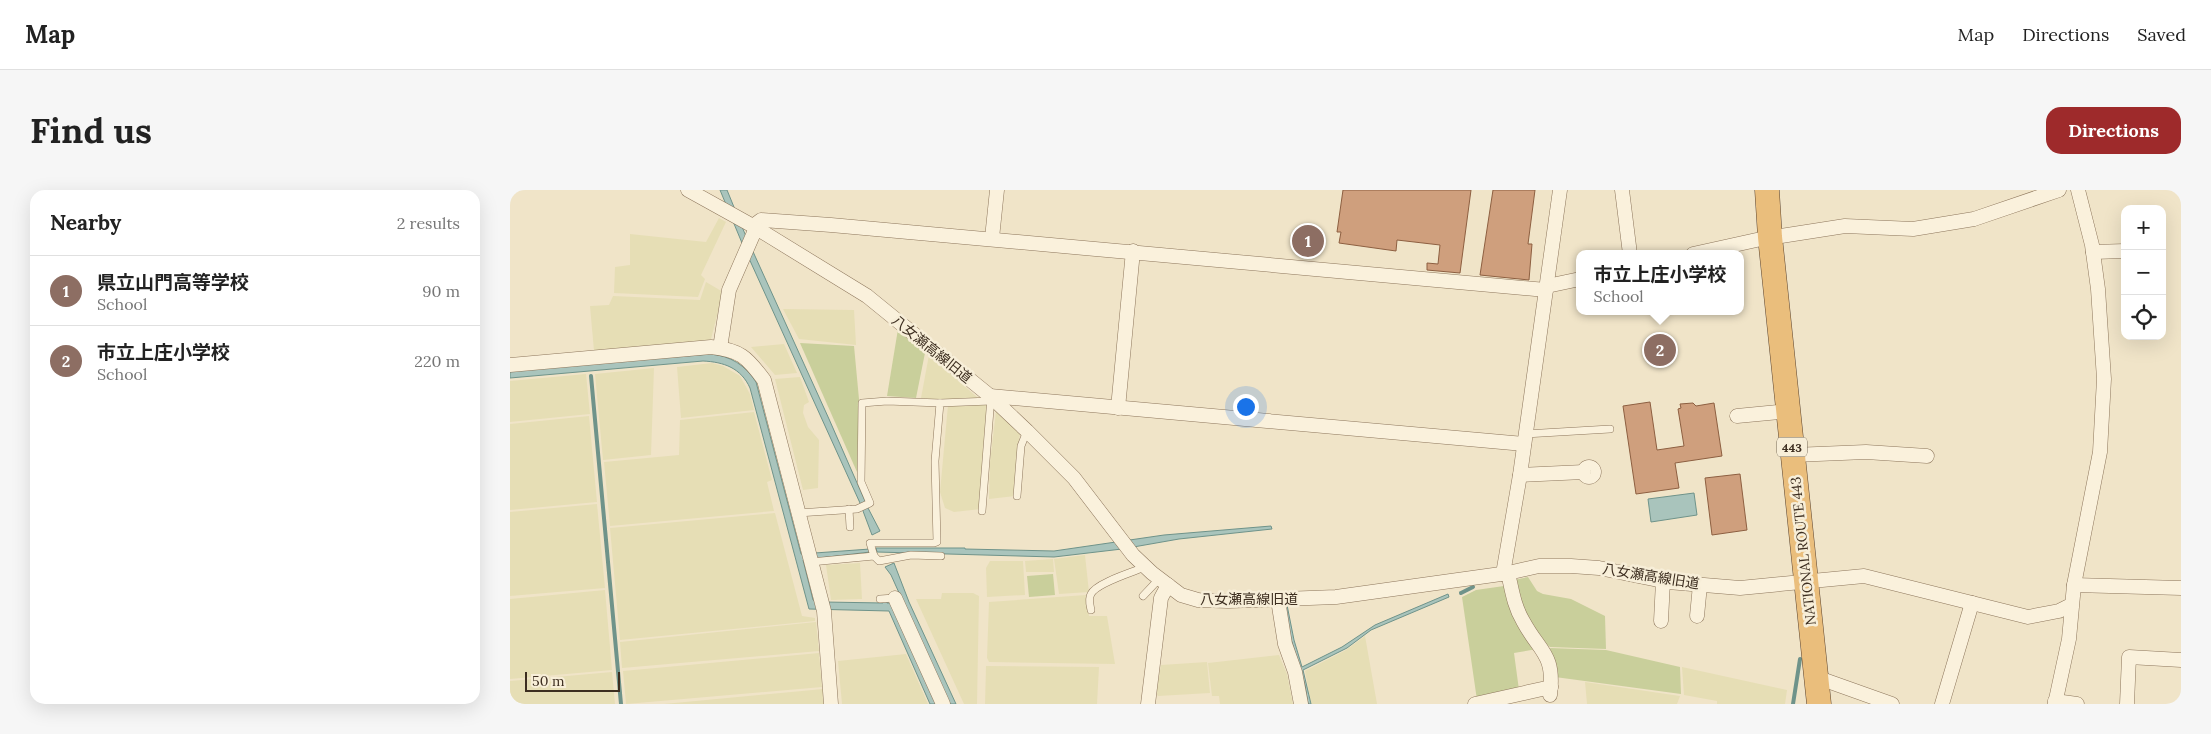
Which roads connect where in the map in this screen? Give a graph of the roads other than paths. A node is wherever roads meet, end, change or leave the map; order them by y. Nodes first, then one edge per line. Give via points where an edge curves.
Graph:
1 (688, 190) edge
2 (997, 190) edge
3 (1560, 190) edge
4 (1622, 190) edge
5 (1767, 190) edge
6 (2059, 190) edge
7 (2078, 190) edge
8 (755, 226) junction
9 (1776, 236) junction
10 (992, 238) junction
11 (1630, 250) edge
12 (1711, 250) edge
13 (1133, 251) junction
14 (2121, 251) edge
15 (2093, 252) junction
16 (1576, 279) edge
17 (1546, 288) junction
18 (720, 348) junction
19 (510, 365) edge
20 (991, 398) junction
21 (940, 403) junction
22 (1118, 408) junction
23 (1789, 411) junction
24 (1737, 416) dead end
25 (1610, 429) dead end
26 (1027, 430) junction
27 (1525, 439) junction
28 (1793, 455) junction
29 (1927, 456) dead end
30 (1584, 472) dead end
31 (1520, 475) junction
32 (1017, 496) dead end
33 (849, 509) junction
34 (982, 511) dead end
35 (798, 513) junction
36 (850, 527) dead end
37 (874, 556) junction
38 (941, 556) dead end
39 (811, 562) junction
40 (1145, 568) junction
41 (1506, 573) junction
42 (1806, 580) junction
43 (1663, 581) junction
44 (1163, 582) junction
45 (1700, 584) junction
46 (2074, 585) junction
47 (2181, 588) edge
48 (1143, 596) dead end
49 (895, 598) joint
50 (880, 599) dead end
51 (1278, 600) junction
52 (1972, 603) junction
53 (2071, 605) junction
54 (1091, 610) dead end
55 (1697, 616) dead end
56 (1661, 621) dead end
57 (2181, 660) edge
58 (1816, 678) junction
59 (2055, 703) edge
60 (831, 704) edge
61 (943, 704) edge
62 (1148, 704) edge
63 (1302, 704) edge
64 (1474, 704) edge
65 (1818, 704) edge
66 (1892, 704) edge
67 (1942, 704) edge
68 (2077, 704) edge
69 (2127, 704) edge

1 - 8 street, 八女瀬高線旧道
2 - 10 street
3 - 17 street
4 - 11 street
5 - 9 highway, NATIONAL ROUTE 443 / 443
6 - 9 street via 1974,219 1913,228 1845,226
7 - 15 street
8 - 10 street via 762,220
8 - 18 street via 729,290
8 - 20 street, 八女瀬高線旧道 via 867,296
9 - 12 street
9 - 23 highway, NATIONAL ROUTE 443 / 443
10 - 13 street
13 - 17 street
13 - 22 street
14 - 15 street
15 - 46 street via 2104,379 2100,452
16 - 17 street
17 - 27 street
18 - 19 street
18 - 35 street via 730,349 749,361 764,380
20 - 21 lane
20 - 22 street
20 - 26 street, 八女瀬高線旧道
20 - 34 lane
21 - 33 lane via 862,403 861,482 870,502 857,509
21 - 37 lane via 935,461 937,542 870,543
22 - 27 street
23 - 24 street
23 - 28 highway, NATIONAL ROUTE 443 / 443
25 - 27 lane
26 - 32 lane via 1021,446
26 - 40 street, 八女瀬高線旧道 via 1074,478
27 - 31 street
28 - 29 street via 1866,452
28 - 42 highway, NATIONAL ROUTE 443 / 443
30 - 31 street
31 - 41 street
33 - 35 lane
33 - 36 lane
35 - 39 street
37 - 38 lane via 879,561 911,555
37 - 39 lane
39 - 60 street via 824,611
40 - 44 street, 八女瀬高線旧道
40 - 54 lane via 1091,591
41 - 43 street, 八女瀬高線旧道 via 1539,566 1571,566 1599,568
41 - 51 street, 八女瀬高線旧道 via 1336,597
41 - 64 street via 1523,623 1550,663 1551,691
42 - 45 street, 八女瀬高線旧道 via 1740,588
42 - 52 street, 八女瀬高線旧道 via 1864,576
42 - 58 highway, NATIONAL ROUTE 443 / 443
43 - 45 street, 八女瀬高線旧道
43 - 56 street
44 - 48 lane
44 - 51 street, 八女瀬高線旧道 via 1181,595 1198,600
44 - 62 street
45 - 55 street
46 - 47 street
46 - 53 street
49 - 50 lane
49 - 61 street
51 - 63 street via 1284,644
52 - 53 street, 八女瀬高線旧道 via 2028,618
52 - 67 street
53 - 59 street via 2069,639
57 - 69 street via 2129,657
58 - 65 highway, NATIONAL ROUTE 443 / 443
58 - 66 street
59 - 68 street

